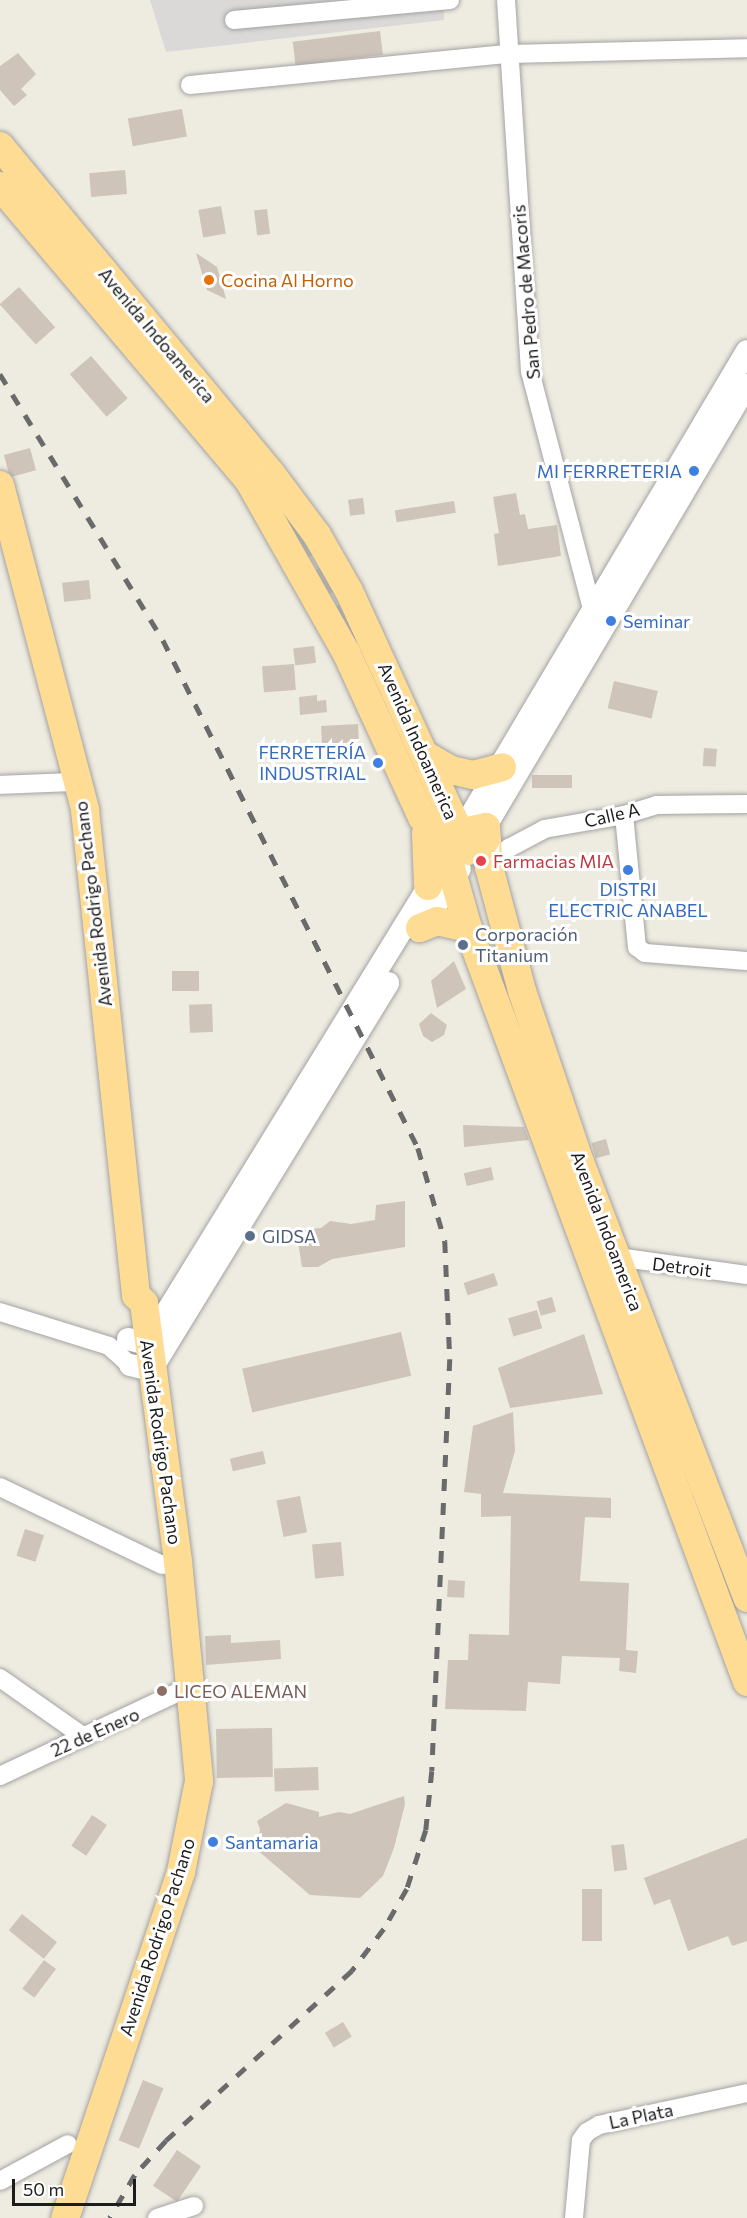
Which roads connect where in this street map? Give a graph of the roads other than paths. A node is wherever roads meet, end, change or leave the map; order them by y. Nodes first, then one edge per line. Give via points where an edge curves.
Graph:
1 (450, 0) edge
2 (506, 0) edge
3 (234, 20) dead end
4 (747, 48) edge
5 (508, 54) junction
6 (190, 85) dead end
7 (0, 146) edge
8 (0, 186) edge
9 (747, 351) edge
10 (747, 385) edge
11 (0, 485) edge
12 (593, 612) junction
13 (427, 756) junction
14 (502, 767) junction
15 (76, 782) junction
16 (0, 785) edge
17 (747, 804) edge
18 (624, 815) junction
19 (422, 817) junction
20 (462, 857) junction
21 (468, 927) junction
22 (420, 928) junction
23 (747, 961) edge
24 (617, 1257) junction
25 (747, 1275) edge
26 (0, 1312) edge
27 (133, 1353) junction
28 (0, 1487) edge
29 (162, 1565) junction
30 (747, 1598) edge
31 (0, 1678) edge
32 (747, 1682) edge
33 (182, 1690) junction
34 (84, 1737) junction
35 (0, 1776) edge
36 (747, 2093) edge
37 (68, 2144) junction
38 (0, 2181) edge
39 (194, 2206) dead end
40 (47, 2218) edge
41 (65, 2218) edge
42 (157, 2218) edge
43 (574, 2218) edge

1 - 3 street
2 - 5 street, San Pedro de Macoris
4 - 5 street
5 - 6 street
5 - 12 street, San Pedro de Macoris via 530,370
7 - 13 main road, Avenida Indoamerica via 270,471 317,535 349,591
8 - 19 main road, Avenida Indoamerica via 248,479 346,652
9 - 12 street
10 - 20 street
11 - 15 main road, Avenida Rodrigo Pachano
12 - 14 street
13 - 14 main road via 452,770 473,775
13 - 20 main road, Avenida Indoamerica
14 - 20 street
15 - 16 street
15 - 27 main road, Avenida Rodrigo Pachano via 85,810 136,1295 127,1306
17 - 18 street, Calle A via 656,805
18 - 20 street, Calle A via 544,830 509,848
18 - 23 street via 637,947 645,953
19 - 20 main road, Avenida Indoamerica
19 - 20 main road via 428,845
20 - 21 main road, Avenida Indoamerica
20 - 22 street
20 - 24 main road, Avenida Indoamerica via 504,927 576,1151
20 - 27 street
21 - 22 main road via 437,921
21 - 32 main road, Avenida Indoamerica
22 - 27 street
24 - 25 street, Detroit
24 - 30 main road, Avenida Indoamerica
26 - 27 street
27 - 29 main road, Avenida Rodrigo Pachano
27 - 33 main road, Avenida Rodrigo Pachano via 178,1561
28 - 29 street
29 - 33 main road, Avenida Rodrigo Pachano
31 - 34 street
33 - 34 street, 22 de Enero
33 - 37 main road, Avenida Rodrigo Pachano via 175,1829 163,1877
33 - 41 main road, Avenida Rodrigo Pachano via 199,1781 192,1830
34 - 35 street, 22 de Enero
36 - 43 street, La Plata via 599,2125 587,2132 581,2140
37 - 38 street
37 - 40 main road, Avenida Rodrigo Pachano
39 - 42 street

